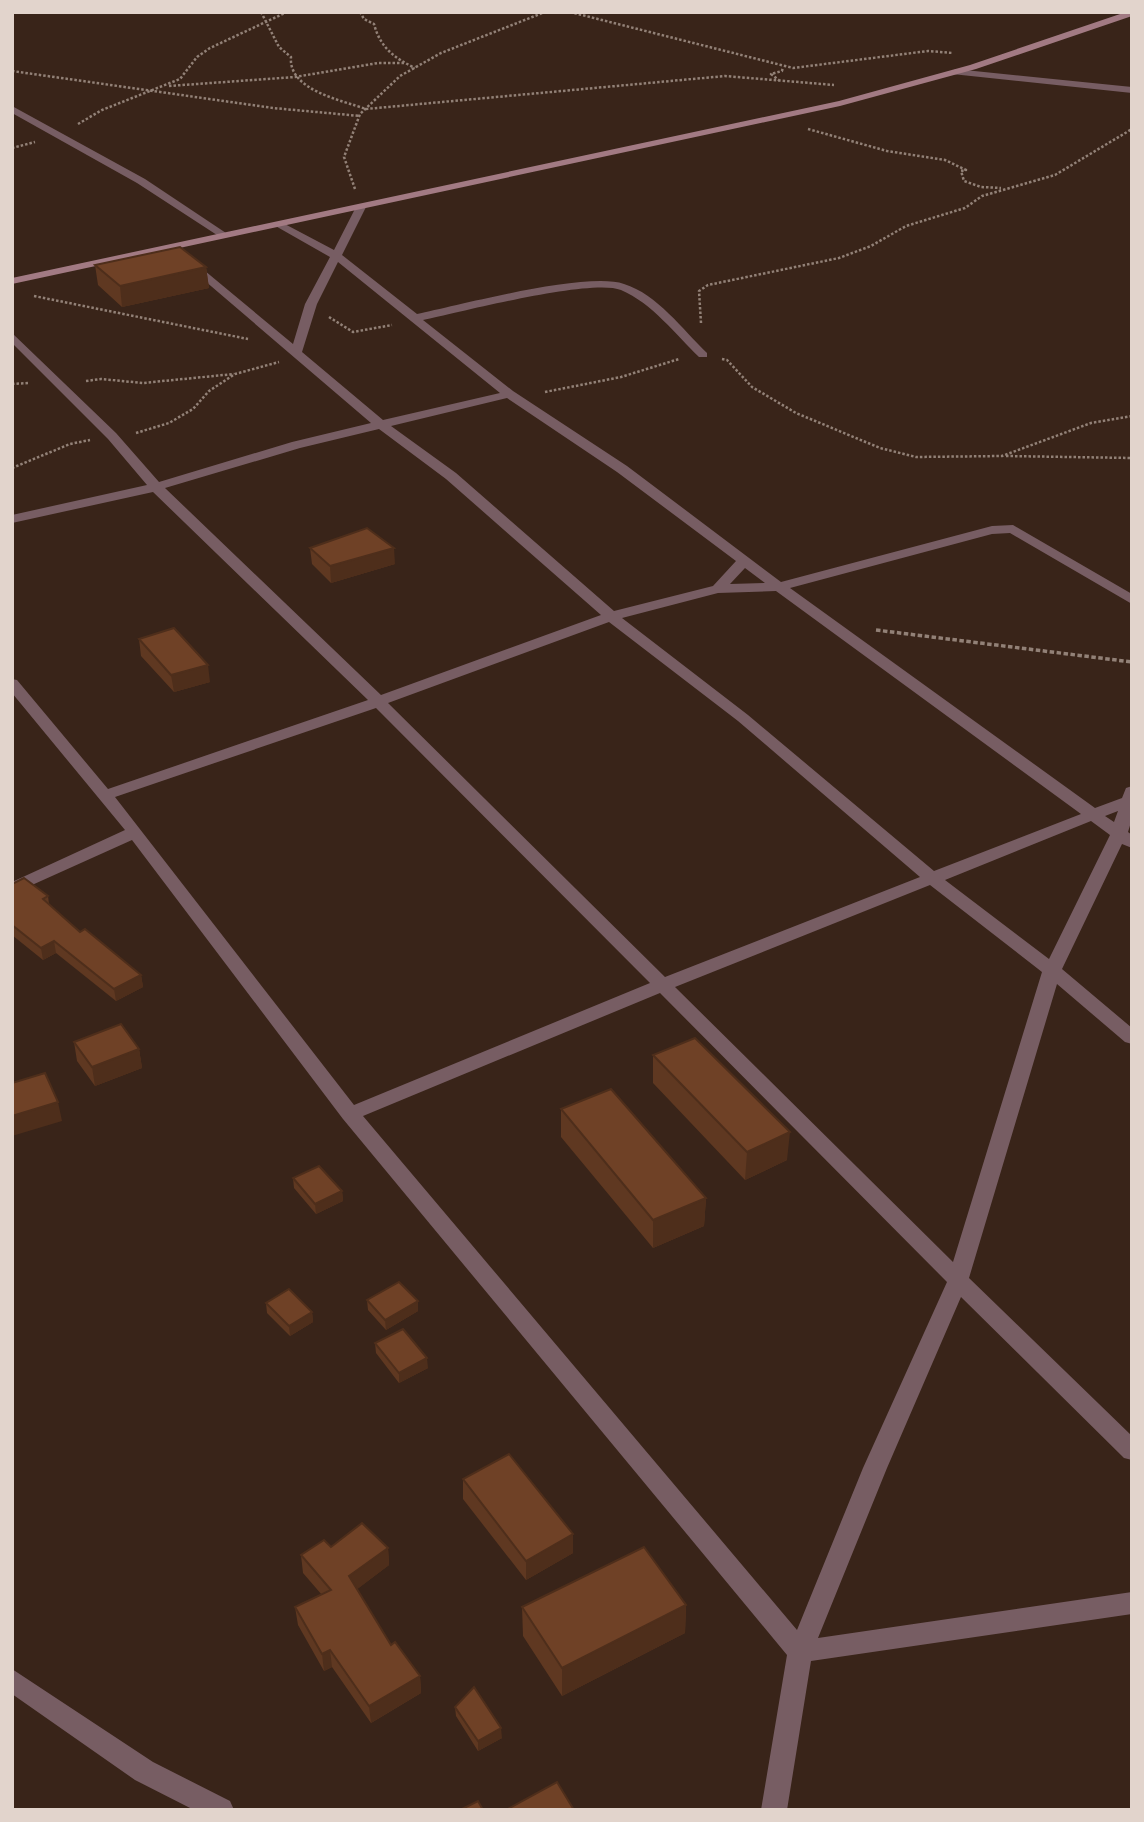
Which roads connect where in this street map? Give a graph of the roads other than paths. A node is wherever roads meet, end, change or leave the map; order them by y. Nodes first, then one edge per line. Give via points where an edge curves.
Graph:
1 (1132, 13) edge
2 (955, 72) junction
3 (1132, 90) edge
4 (12, 109) edge
5 (361, 207) junction
6 (277, 224) junction
7 (225, 235) junction
8 (171, 247) junction
9 (337, 256) junction
10 (12, 281) edge
11 (415, 318) junction
12 (12, 336) edge
13 (295, 352) junction
14 (703, 355) road end
15 (509, 394) junction
16 (380, 424) junction
17 (156, 487) junction
18 (12, 519) edge
19 (745, 560) junction
20 (779, 587) junction
21 (718, 589) junction
22 (1132, 600) edge
23 (611, 616) junction
24 (12, 682) edge
25 (377, 702) junction
26 (105, 795) junction
27 (1130, 796) edge
28 (1093, 815) junction
29 (135, 832) junction
30 (1125, 838) edge
31 (933, 879) junction
32 (12, 888) edge
33 (1052, 970) junction
34 (662, 985) junction
35 (1132, 1038) edge
36 (350, 1114) junction
37 (957, 1283) junction
38 (1132, 1451) edge
39 (1132, 1602) edge
40 (800, 1652) junction
41 (12, 1680) edge
42 (221, 1810) edge
43 (774, 1810) edge

1 - 2 main road
2 - 3 street
2 - 5 main road via 766,119
4 - 7 street
5 - 6 main road
5 - 9 street
6 - 7 main road
6 - 9 street
7 - 8 main road
8 - 10 main road
8 - 13 street
9 - 11 street
9 - 13 street via 311,304
11 - 14 street via 570,288 620,285
11 - 15 street
12 - 17 street
13 - 16 street
15 - 16 street
15 - 19 street via 622,469
16 - 17 street
16 - 23 street via 451,476
17 - 18 street
17 - 25 street
19 - 20 street
19 - 21 street
20 - 21 street
20 - 22 street via 1002,528 1024,535
20 - 28 street
21 - 23 street
23 - 25 street
23 - 31 street via 743,718
24 - 26 street
25 - 26 street
25 - 34 street
26 - 29 street
27 - 28 street
27 - 30 street
28 - 30 street
28 - 31 street
29 - 32 street
29 - 36 street
30 - 33 street
31 - 33 street
31 - 34 street
33 - 35 street
33 - 37 street
34 - 36 street
34 - 37 street
36 - 40 street
37 - 38 street
37 - 40 street
39 - 40 street
40 - 43 street
41 - 42 street via 144,1770

